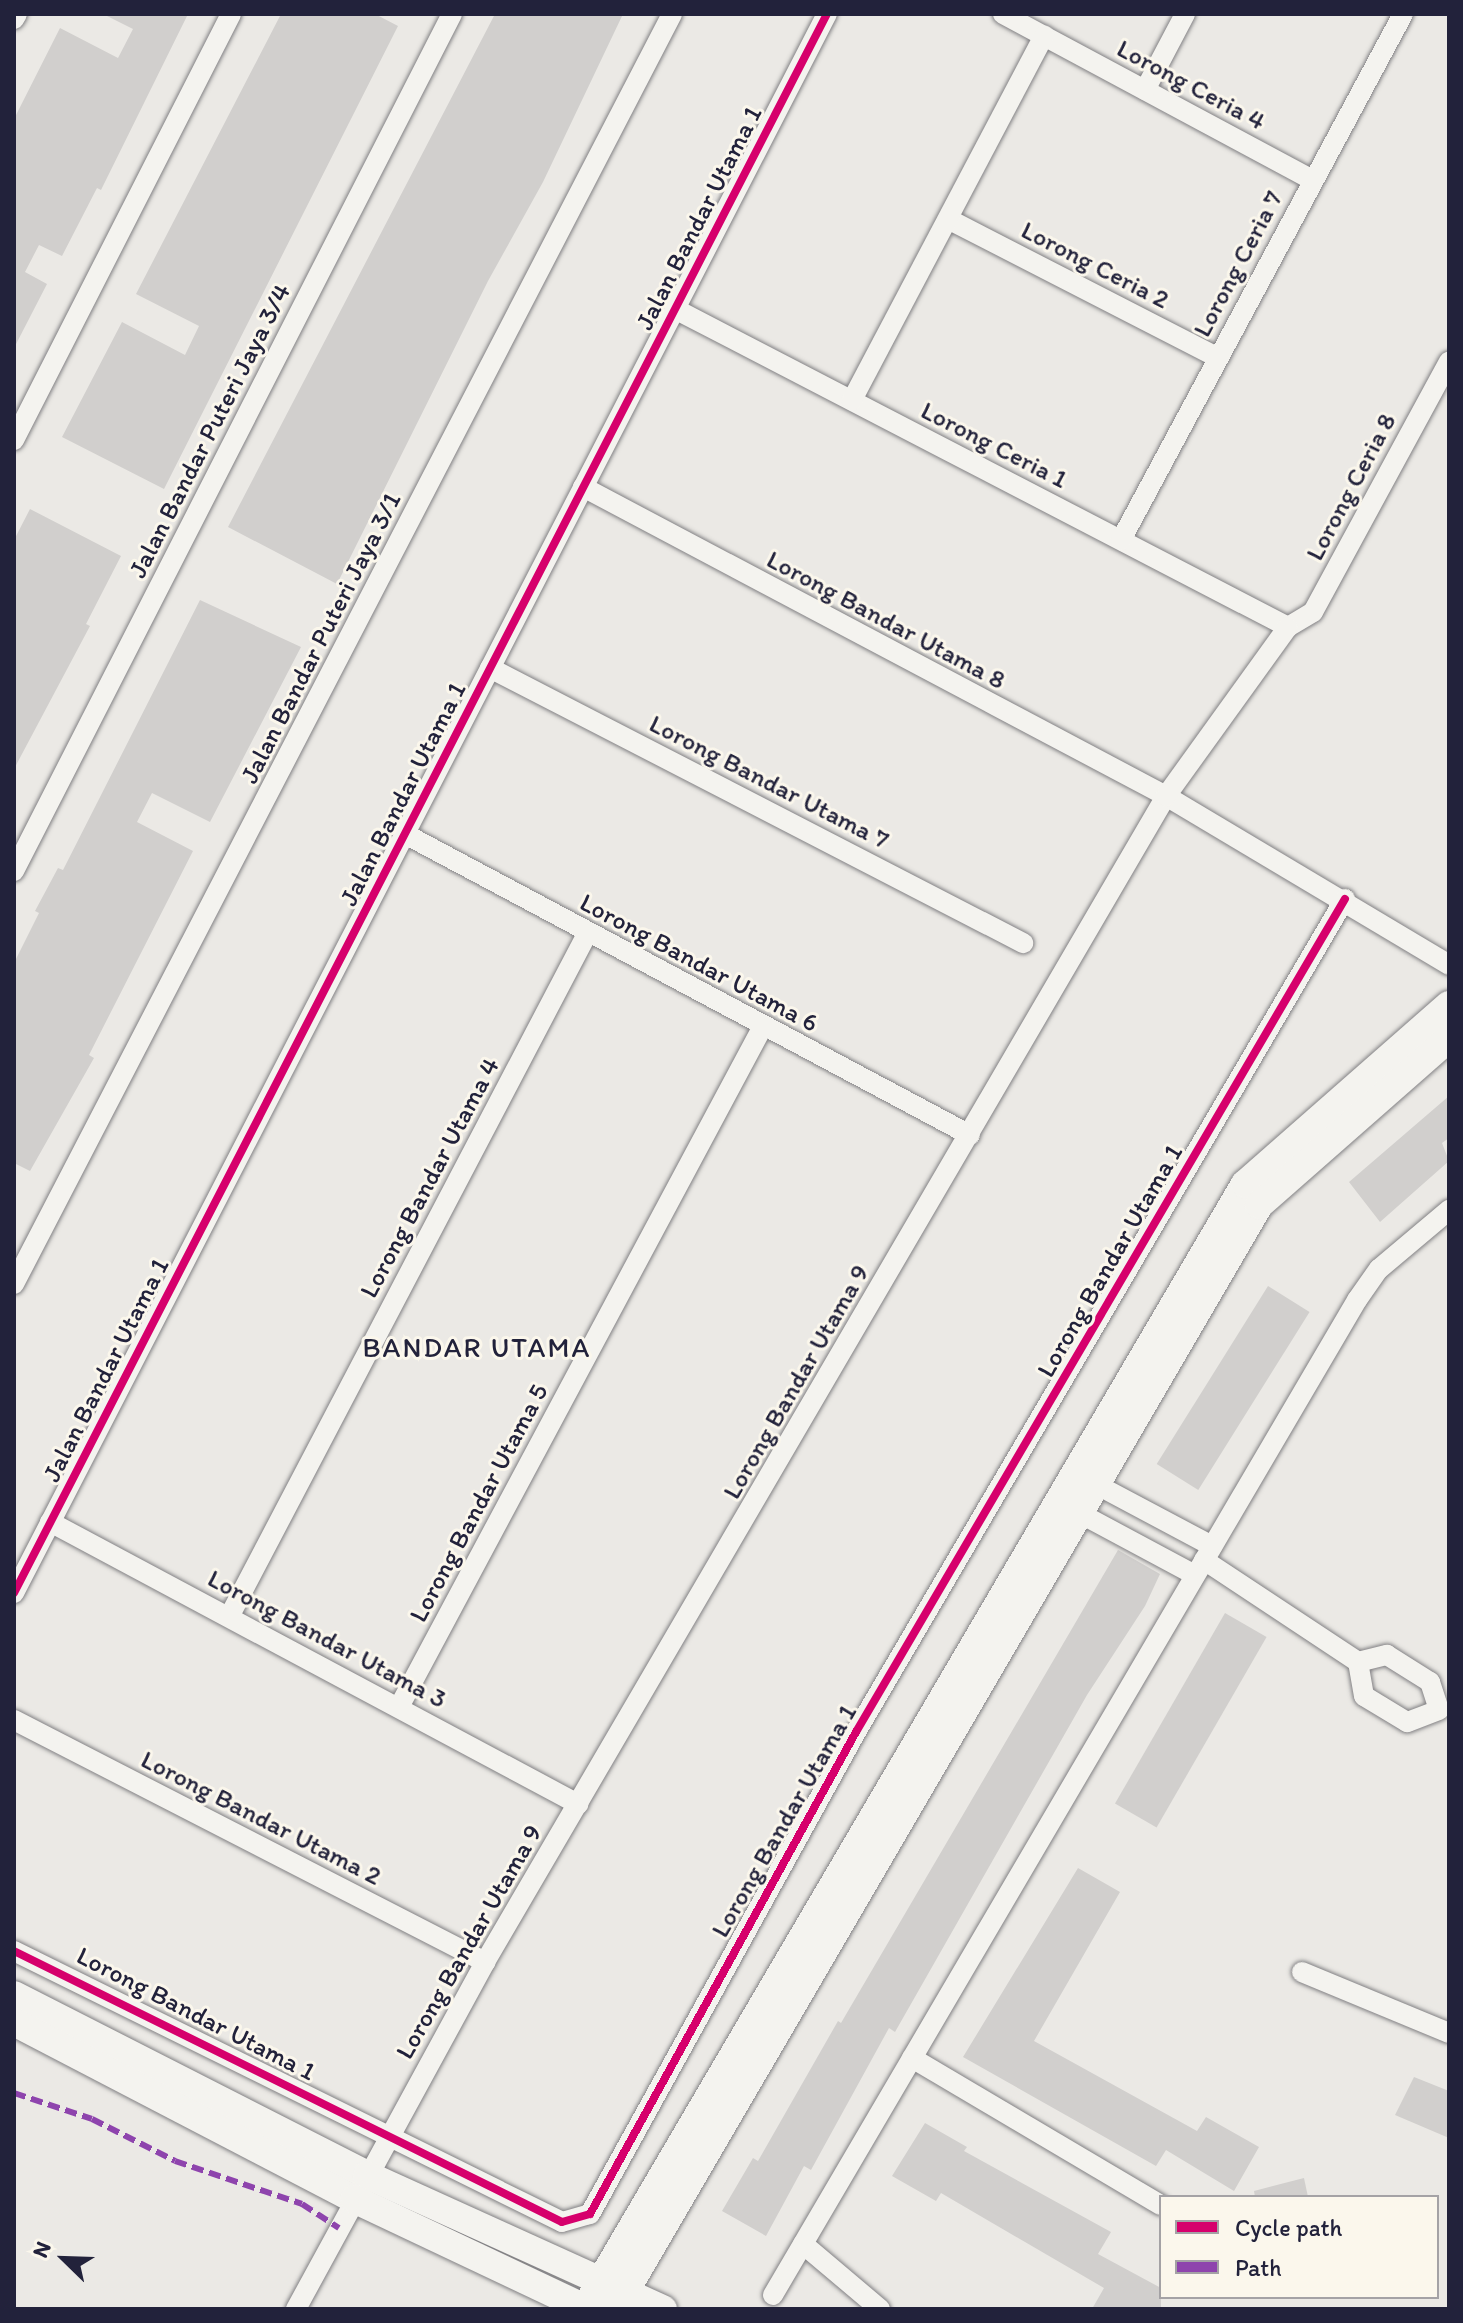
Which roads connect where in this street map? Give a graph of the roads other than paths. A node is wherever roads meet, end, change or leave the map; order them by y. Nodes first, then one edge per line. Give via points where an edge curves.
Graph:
1 (231, 14) edge
2 (452, 14) edge
3 (672, 14) edge
4 (827, 14) edge
5 (1003, 14) edge
6 (1185, 14) edge
7 (1403, 14) edge
8 (1044, 36) junction
9 (1145, 90) junction
10 (1313, 180) junction
11 (948, 219) junction
12 (675, 309) junction
13 (1218, 358) junction
14 (1449, 361) edge
15 (852, 400) junction
16 (14, 440) edge
17 (583, 487) junction
18 (1121, 540) junction
19 (1288, 627) junction
20 (490, 668) junction
21 (1166, 796) junction
22 (405, 834) junction
23 (14, 871) edge
24 (1345, 899) junction
25 (587, 934) junction
26 (1023, 943) dead end
27 (1449, 965) edge
28 (1449, 1005) edge
29 (762, 1028) junction
30 (1449, 1038) edge
31 (970, 1135) junction
32 (1449, 1210) edge
33 (14, 1284) edge
34 (1085, 1479) junction
35 (1068, 1507) junction
36 (50, 1522) junction
37 (1204, 1560) junction
38 (14, 1593) edge
39 (229, 1617) junction
40 (1358, 1662) dead end
41 (399, 1707) junction
42 (14, 1720) edge
43 (578, 1804) junction
44 (14, 1951) edge
45 (485, 1962) junction
46 (1302, 1972) dead end
47 (14, 1995) edge
48 (14, 2022) edge
49 (1449, 2033) edge
50 (912, 2058) junction
51 (386, 2139) junction
52 (361, 2187) junction
53 (1159, 2204) edge
54 (803, 2244) junction
55 (599, 2281) junction
56 (773, 2295) dead end
57 (620, 2300) edge
58 (586, 2308) edge
59 (296, 2309) edge
60 (663, 2309) edge
61 (880, 2309) edge

1 - 16 street
2 - 23 street, Jalan Bandar Puteri Jaya 3/4
3 - 33 street, Jalan Bandar Puteri Jaya 3/1
4 - 12 street, Jalan Bandar Utama 1
5 - 8 street, Lorong Ceria 4
6 - 9 street
7 - 10 street, Lorong Ceria 7
8 - 9 street, Lorong Ceria 4
8 - 11 street
9 - 10 street, Lorong Ceria 4
10 - 13 street, Lorong Ceria 7
11 - 13 street, Lorong Ceria 2
11 - 15 street
12 - 15 street, Lorong Ceria 1
12 - 17 street, Jalan Bandar Utama 1
13 - 18 street, Lorong Ceria 7
14 - 19 street, Lorong Ceria 8 via 1313,612
15 - 18 street, Lorong Ceria 1
17 - 20 street, Jalan Bandar Utama 1
17 - 21 street, Lorong Bandar Utama 8
18 - 19 street, Lorong Ceria 1
19 - 21 street, Lorong Bandar Utama 9
20 - 22 street, Jalan Bandar Utama 1
20 - 26 street, Lorong Bandar Utama 7
21 - 24 street, Lorong Bandar Utama 8
21 - 31 street, Lorong Bandar Utama 9
22 - 25 street, Lorong Bandar Utama 6
22 - 36 street, Jalan Bandar Utama 1
24 - 27 street, Lorong Bandar Utama 8
24 - 51 street, Lorong Bandar Utama 1 via 856,1732 590,2214 562,2222
25 - 29 street, Lorong Bandar Utama 6
25 - 39 street, Lorong Bandar Utama 4
28 - 34 street via 1245,1184
29 - 31 street, Lorong Bandar Utama 6
29 - 41 street, Lorong Bandar Utama 5
30 - 34 street via 1259,1205
31 - 43 street, Lorong Bandar Utama 9
32 - 37 street via 1379,1269 1357,1300
34 - 35 street
34 - 37 street
35 - 37 street
35 - 55 street
35 - 57 street
36 - 38 street, Jalan Bandar Utama 1
36 - 39 street, Lorong Bandar Utama 3
37 - 40 street
37 - 50 street
39 - 41 street, Lorong Bandar Utama 3
41 - 43 street, Lorong Bandar Utama 3
42 - 45 street, Lorong Bandar Utama 2
43 - 45 street, Lorong Bandar Utama 9
44 - 51 street, Lorong Bandar Utama 1
45 - 51 street, Lorong Bandar Utama 9
46 - 49 street
47 - 52 street
48 - 52 street
50 - 53 street
50 - 54 street
51 - 52 street, Lorong Bandar Utama 9
52 - 55 street
52 - 58 street
52 - 59 street, Lorong Bandar Utama 9
54 - 56 street
54 - 61 street
55 - 57 street
55 - 58 street
57 - 60 street

